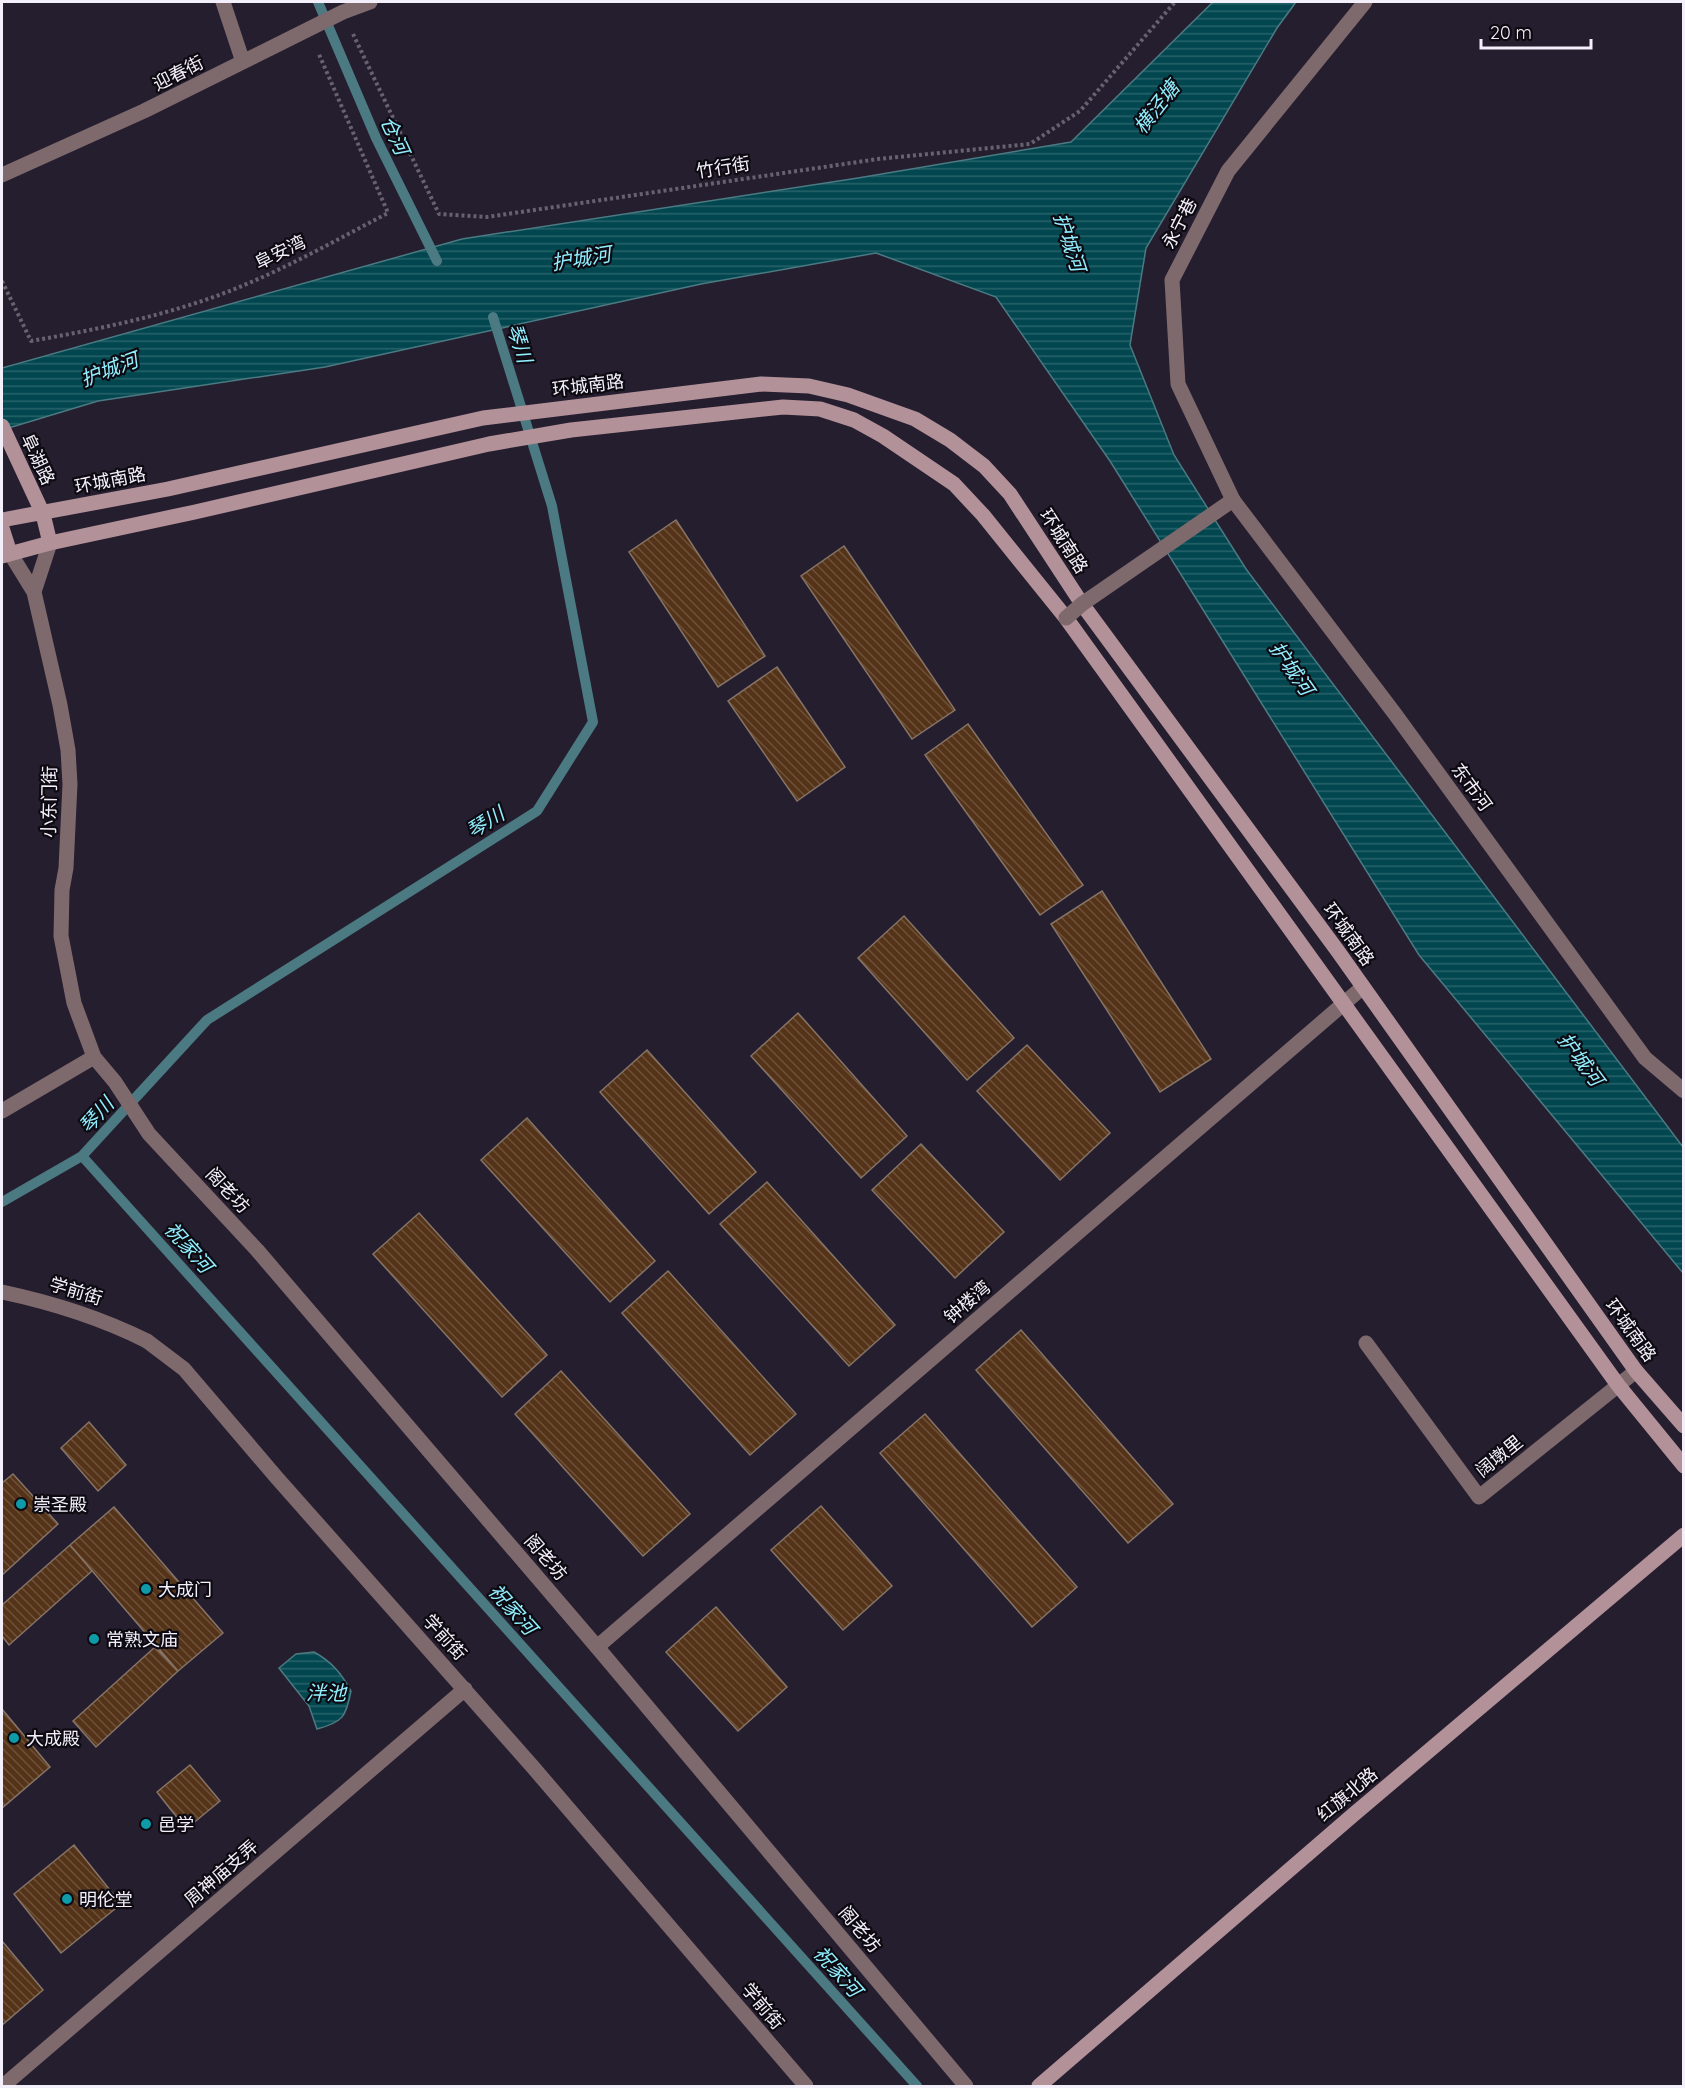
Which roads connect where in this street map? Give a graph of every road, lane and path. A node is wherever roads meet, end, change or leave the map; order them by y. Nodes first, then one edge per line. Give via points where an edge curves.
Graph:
1 (224, 2) edge
2 (370, 2) edge
3 (1175, 2) edge
4 (1365, 2) edge
5 (341, 7) edge
6 (280, 43) junction
7 (243, 62) junction
8 (2, 175) edge
9 (2, 281) edge
10 (2, 426) edge
11 (1233, 500) junction
12 (43, 514) junction
13 (2, 520) edge
14 (2, 528) edge
15 (50, 543) junction
16 (6, 554) edge
17 (34, 592) junction
18 (1082, 604) junction
19 (1066, 618) junction
20 (1363, 987) junction
21 (1343, 1005) junction
22 (94, 1057) junction
23 (1683, 1091) edge
24 (2, 1111) edge
25 (2, 1292) edge
26 (1366, 1343) dead end
27 (1636, 1371) junction
28 (1618, 1385) junction
29 (1683, 1426) edge
30 (1683, 1466) edge
31 (1683, 1535) edge
32 (597, 1647) junction
33 (465, 1689) junction
34 (3, 2086) edge
35 (806, 2086) edge
36 (966, 2086) edge
37 (1039, 2086) edge

1 - 7 street
2 - 5 street, 迎春街
3 - 5 path, 竹行街 via 1080,111 1030,144 878,159 487,217 439,213
4 - 11 street, 永宁巷 via 1228,171 1172,280 1178,384
5 - 6 street, 迎春街
6 - 7 street, 迎春街
6 - 9 path, 阜安湾 via 314,43 388,213 248,283 170,310 32,341
7 - 8 street, 迎春街
10 - 12 main road, 阜湖路
11 - 18 street, bridge
11 - 23 street, 东市河 via 1395,714 1645,1058
12 - 13 main road, 环城南路
12 - 15 main road, 阜湖路
12 - 18 main road, 环城南路 via 483,418 761,384 809,386 915,419 984,466 1010,494
14 - 16 main road
15 - 16 main road
15 - 17 street
15 - 19 main road via 489,444 571,430 783,407 820,410 854,420 954,484
16 - 17 street, 小东门街
17 - 22 street, 小东门街 via 68,750 70,784 61,936 74,1003
18 - 19 street, bridge
18 - 20 main road, 环城南路
19 - 21 main road
20 - 21 street, 钟楼湾
20 - 27 main road, 环城南路
21 - 28 main road
21 - 32 street, 钟楼湾
22 - 24 street
22 - 32 street, 阁老坊 via 149,1134 257,1250
25 - 33 street, 学前街 via 110,1323 147,1341 184,1369
26 - 28 street, 阔墩里 via 1479,1497
27 - 28 street, 阔墩里
27 - 29 main road, 环城南路
28 - 30 main road
31 - 37 main road, 红旗北路
32 - 36 street, 阁老坊
33 - 34 street, 周神庙支弄
33 - 35 street, 学前街

